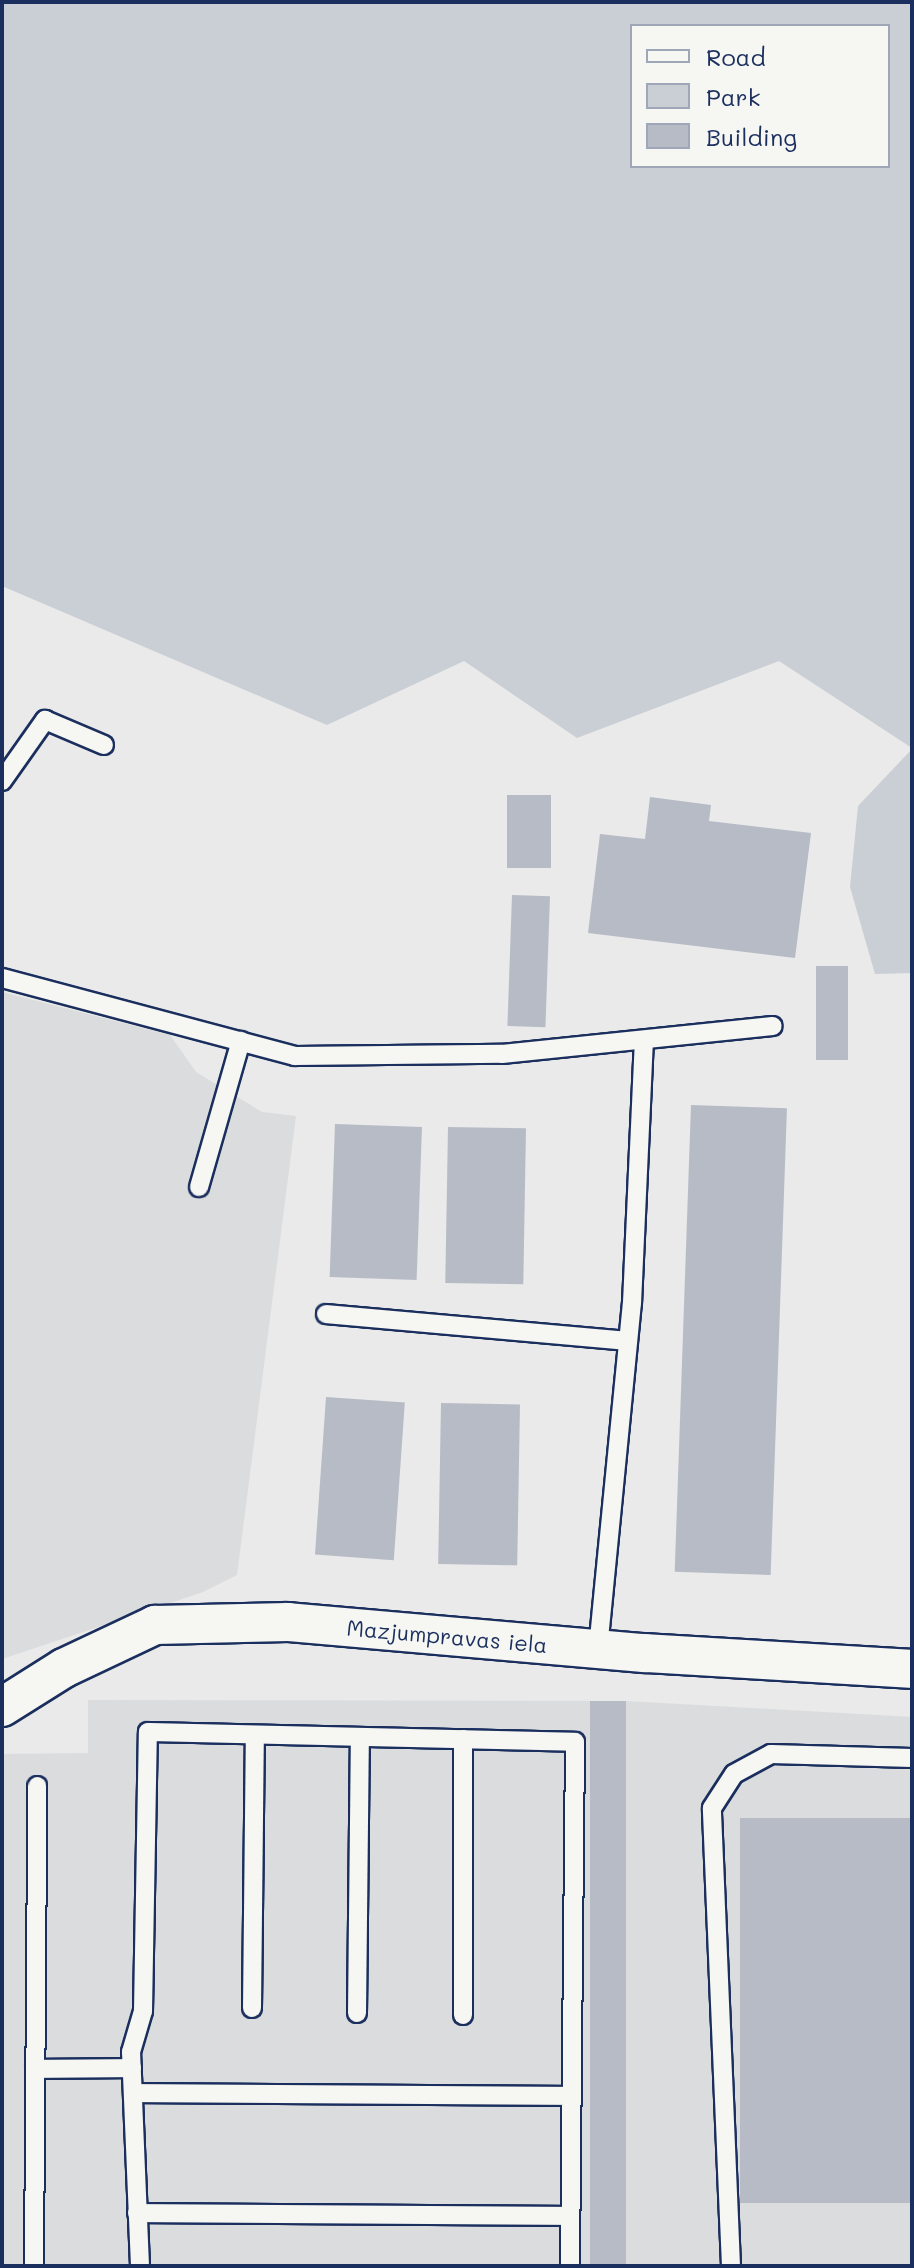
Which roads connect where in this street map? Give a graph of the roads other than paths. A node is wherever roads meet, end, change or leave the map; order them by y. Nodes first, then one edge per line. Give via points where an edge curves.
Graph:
1 (104, 745) dead end
2 (2, 781) edge
3 (2, 978) edge
4 (773, 1026) dead end
5 (241, 1041) junction
6 (644, 1041) junction
7 (199, 1187) dead end
8 (326, 1314) dead end
9 (628, 1341) junction
10 (598, 1649) junction
11 (912, 1669) edge
12 (2, 1707) edge
13 (255, 1735) junction
14 (360, 1737) junction
15 (463, 1739) junction
16 (912, 1758) edge
17 (37, 1786) dead end
18 (252, 2008) dead end
19 (357, 2013) dead end
20 (463, 2015) dead end
21 (132, 2068) junction
22 (35, 2069) junction
23 (134, 2093) junction
24 (571, 2096) junction
25 (137, 2213) junction
26 (570, 2216) junction
27 (34, 2266) edge
28 (140, 2266) edge
29 (570, 2266) edge
30 (731, 2266) edge

1 - 2 lane via 45,720
3 - 5 lane
4 - 6 lane
5 - 6 lane via 311,1056 502,1054
5 - 7 lane
6 - 9 lane
8 - 9 lane
9 - 10 lane
10 - 11 street, Mazjumpravas iela
10 - 12 street, Mazjumpravas iela via 288,1622 155,1625 64,1668
13 - 14 lane
13 - 18 lane
13 - 21 lane via 148,1732 143,2011
14 - 15 lane
14 - 19 lane
15 - 20 lane
15 - 24 lane via 575,1742
16 - 30 lane via 771,1754 734,1774 712,1808
17 - 22 lane
21 - 22 lane
21 - 23 lane
22 - 27 lane
23 - 24 lane
23 - 25 lane
24 - 26 lane
25 - 26 lane
25 - 28 lane
26 - 29 lane

